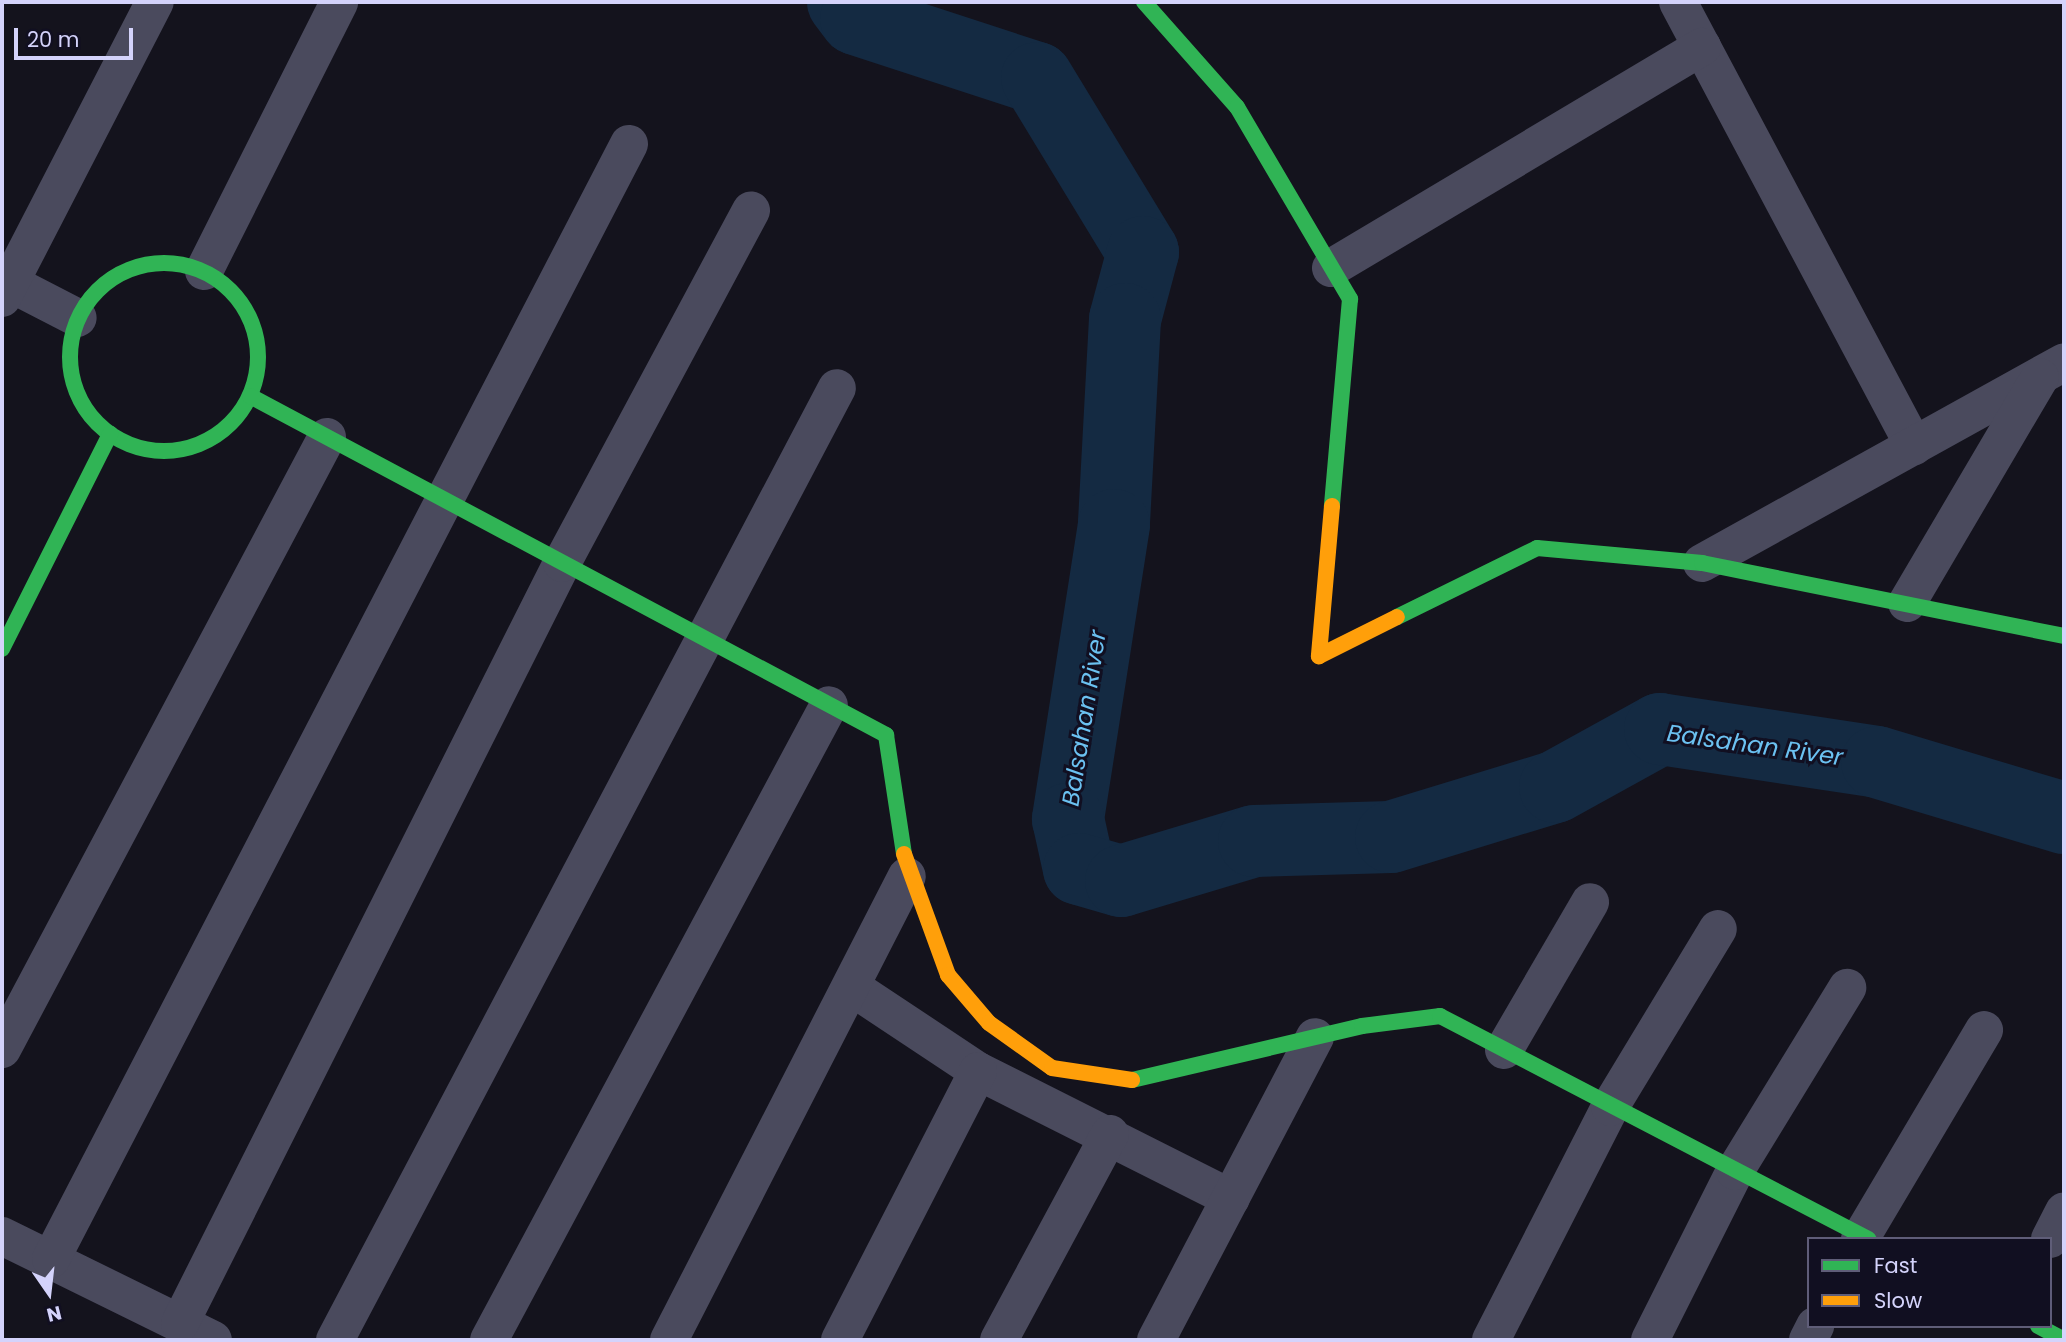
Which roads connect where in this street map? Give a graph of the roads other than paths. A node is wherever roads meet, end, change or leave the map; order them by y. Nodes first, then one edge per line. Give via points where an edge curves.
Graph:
1 (155, 2) edge
2 (339, 2) edge
3 (1144, 2) edge
4 (1678, 2) edge
5 (1702, 47) junction
6 (629, 144) dead end
7 (751, 211) dead end
8 (1331, 268) junction
9 (204, 271) junction
10 (4, 286) edge
11 (78, 318) junction
12 (2053, 368) edge
13 (837, 388) dead end
14 (250, 396) junction
15 (110, 434) junction
16 (327, 438) junction
17 (1914, 446) junction
18 (442, 499) junction
19 (562, 563) junction
20 (1702, 563) junction
21 (1907, 603) junction
22 (2064, 635) edge
23 (702, 637) junction
24 (2, 649) edge
25 (828, 705) junction
26 (907, 876) junction
27 (1590, 902) dead end
28 (1718, 929) dead end
29 (853, 988) junction
30 (1847, 988) dead end
31 (1984, 1030) dead end
32 (1315, 1037) junction
33 (2, 1049) edge
34 (1504, 1050) junction
35 (978, 1071) junction
36 (1610, 1107) junction
37 (1110, 1134) junction
38 (1735, 1171) junction
39 (1231, 1198) junction
40 (2064, 1211) edge
41 (2, 1236) edge
42 (1861, 1237) edge
43 (1864, 1237) edge
44 (2051, 1237) edge
45 (51, 1259) junction
46 (2042, 1328) edge
47 (197, 1331) edge
48 (2064, 1339) edge
49 (335, 1340) edge
50 (489, 1340) edge
51 (669, 1340) edge
52 (840, 1340) edge
53 (999, 1340) edge
54 (1156, 1340) edge
55 (1492, 1340) edge
56 (1650, 1340) edge

1 - 10 street
2 - 9 street
3 - 8 street via 1237,107
4 - 5 street
5 - 8 street
5 - 17 street
6 - 18 street
7 - 19 street
8 - 20 street via 1350,299 1319,656 1537,548
9 - 11 street via 155,264 117,275
9 - 14 street via 228,287 257,338
10 - 11 street
11 - 15 street via 69,349 72,382 86,411
12 - 17 street
12 - 21 street
13 - 23 street
14 - 15 street via 231,423 204,442 173,450 140,448
14 - 16 street
15 - 24 street
16 - 18 street
16 - 33 street
17 - 20 street
18 - 19 street
18 - 45 street
19 - 23 street
19 - 47 street
20 - 21 street
21 - 22 street
23 - 25 street
23 - 49 street
25 - 26 street via 887,735
25 - 50 street
26 - 29 street
26 - 32 street via 948,975 989,1023 1052,1068 1131,1080
27 - 34 street
28 - 36 street
29 - 35 street
29 - 51 street
30 - 38 street
31 - 43 street
32 - 34 street via 1440,1016
32 - 39 street
34 - 36 street
35 - 37 street
35 - 52 street
36 - 38 street
36 - 55 street
37 - 39 street
37 - 53 street
38 - 42 street
38 - 56 street
39 - 54 street
40 - 44 street
41 - 45 street
45 - 47 street
46 - 48 street

